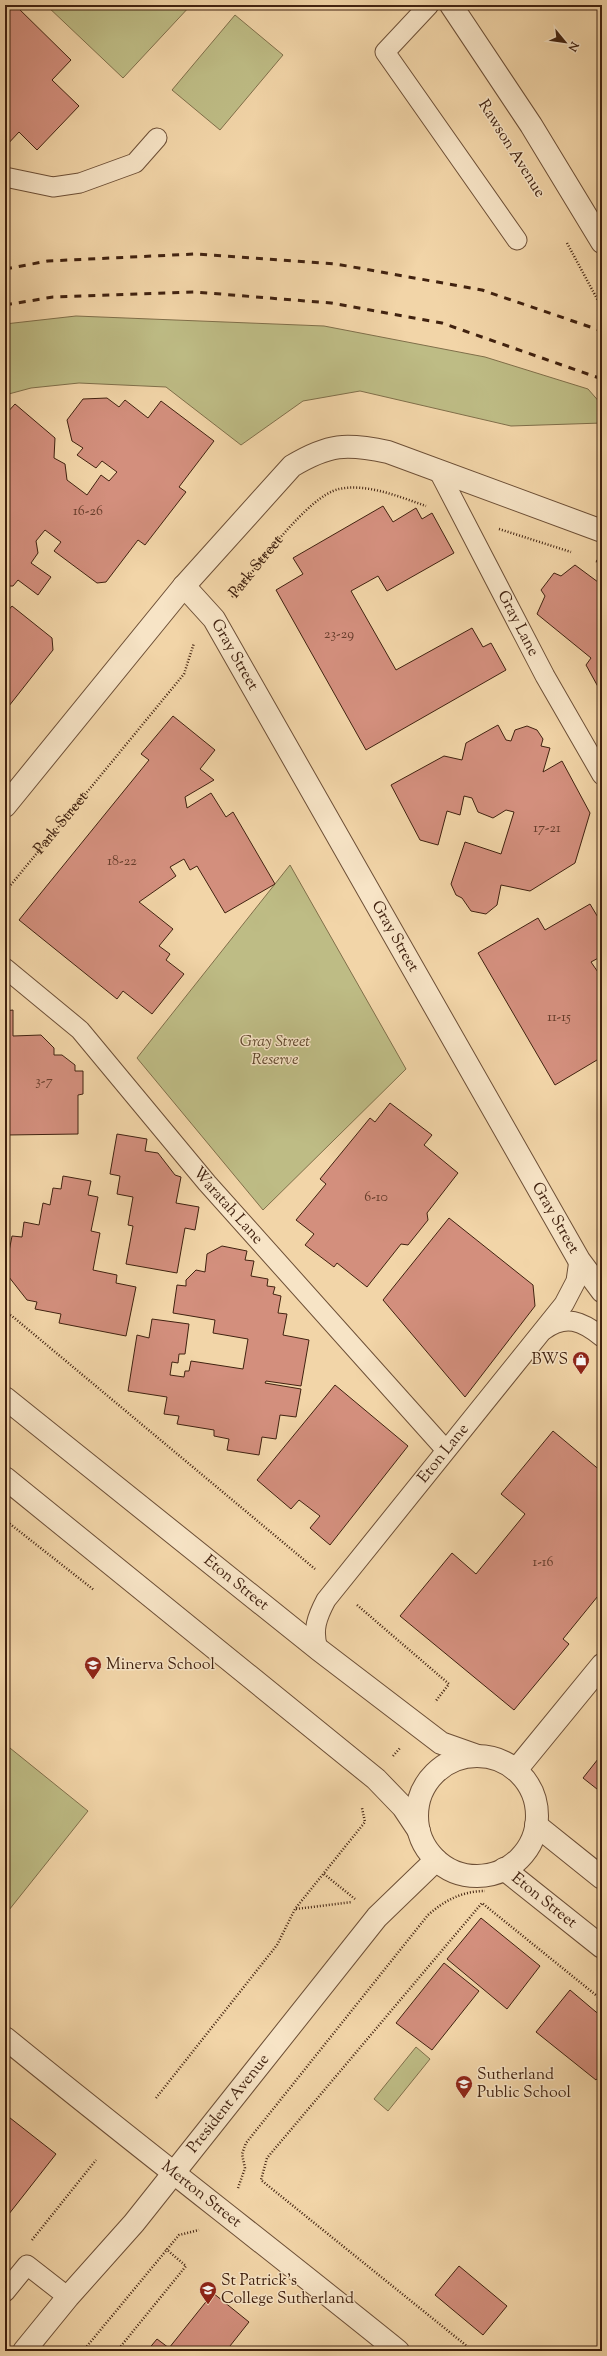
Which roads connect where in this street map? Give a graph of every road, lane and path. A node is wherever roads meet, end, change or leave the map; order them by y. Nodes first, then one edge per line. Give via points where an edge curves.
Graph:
1 (429, 5) edge
2 (451, 5) edge
3 (157, 138) dead end
4 (5, 177) edge
5 (517, 240) dead end
6 (566, 242) dead end
7 (602, 242) edge
8 (602, 308) edge
9 (438, 470) junction
10 (463, 517) junction
11 (602, 531) edge
12 (573, 553) dead end
13 (595, 560) dead end
14 (602, 562) edge
15 (184, 586) junction
16 (214, 619) junction
17 (602, 775) edge
18 (5, 806) edge
19 (5, 892) edge
20 (5, 968) edge
21 (580, 1260) junction
22 (602, 1291) edge
23 (5, 1312) edge
24 (540, 1333) junction
25 (602, 1337) edge
26 (5, 1398) edge
27 (445, 1449) junction
28 (5, 1478) edge
29 (336, 1587) junction
30 (318, 1649) junction
31 (602, 1665) edge
32 (417, 1725) junction
33 (475, 1755) junction
34 (516, 1770) junction
35 (376, 1779) junction
36 (536, 1825) junction
37 (418, 1832) junction
38 (436, 1860) junction
39 (504, 1869) junction
40 (324, 1874) junction
41 (602, 1878) edge
42 (486, 1891) dead end
43 (295, 1910) junction
44 (602, 1947) edge
45 (602, 2000) edge
46 (5, 2038) edge
47 (156, 2098) dead end
48 (96, 2160) dead end
49 (245, 2168) dead end
50 (173, 2174) junction
51 (30, 2242) dead end
52 (5, 2292) edge
53 (68, 2297) junction
54 (24, 2351) edge
55 (83, 2351) edge
56 (117, 2351) edge
57 (398, 2351) edge
58 (473, 2351) edge

1 - 5 lane via 385,52
2 - 7 street, Rawson Avenue via 531,125
3 - 4 lane via 135,163 80,183 53,187
6 - 8 path
9 - 10 lane, Gray Lane
9 - 11 street
9 - 15 street via 388,452 361,446 338,446 314,452 292,466
10 - 12 path, Park Street
10 - 16 path, Park Street via 390,494 363,489 339,489 317,500 297,520
10 - 17 lane, Gray Lane via 545,676
13 - 14 path
15 - 16 street, Gray Street
15 - 18 street
16 - 19 path, Park Street via 192,646 184,674
16 - 21 street, Gray Street
20 - 27 lane, Waratah Lane via 80,1030 207,1183
21 - 22 street, Gray Street
21 - 24 lane, Eton Lane via 570,1294
23 - 29 path
24 - 25 lane via 558,1321 568,1320 586,1326
24 - 27 lane, Eton Lane
26 - 30 street, Eton Street
27 - 29 lane, Eton Lane
28 - 35 street
29 - 30 lane, Eton Lane via 316,1620 315,1638
29 - 32 path via 449,1684
30 - 32 street, Eton Street
31 - 34 street
32 - 33 street, Eton Street via 441,1743
32 - 35 path
33 - 34 street via 504,1762
33 - 37 street via 459,1758 442,1767 428,1781 419,1798 416,1815
34 - 36 street via 526,1781 533,1795
35 - 37 street via 403,1807
35 - 40 path via 360,1799 365,1822
36 - 39 street via 526,1851
36 - 41 street
37 - 38 street via 425,1847
38 - 39 street via 451,1870 469,1876 487,1875
38 - 50 street, President Avenue via 377,1917
39 - 44 street, Eton Street
40 - 43 path
40 - 43 path via 356,1901
42 - 49 path via 463,1894 450,1899 428,1914 246,2143 242,2154
43 - 47 path via 277,1945
45 - 58 path via 482,1902 267,2158 261,2180
46 - 50 street, Merton Street
48 - 51 path
50 - 53 street, President Avenue via 134,2223
50 - 57 street, Merton Street via 254,2234
52 - 53 lane via 27,2265
53 - 54 street, President Avenue
55 - 56 path via 166,2249 186,2266

